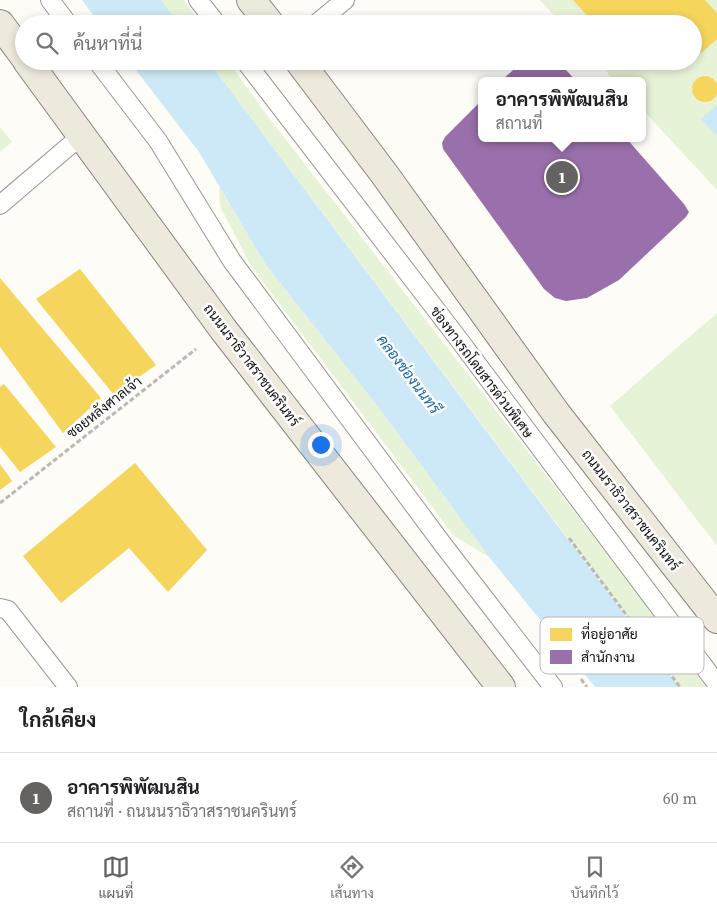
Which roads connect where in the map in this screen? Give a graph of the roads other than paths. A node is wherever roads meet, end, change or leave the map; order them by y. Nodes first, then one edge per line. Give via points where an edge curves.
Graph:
1 (50, 0) edge
2 (198, 0) edge
3 (252, 0) edge
4 (345, 0) edge
5 (61, 15) edge
6 (209, 15) edge
7 (263, 15) edge
8 (327, 15) edge
9 (0, 24) edge
10 (15, 44) edge
11 (35, 70) edge
12 (104, 70) edge
13 (252, 70) edge
14 (305, 70) edge
15 (82, 135) junction
16 (0, 204) edge
17 (0, 608) edge
18 (667, 617) edge
19 (717, 619) edge
20 (704, 667) edge
21 (540, 670) edge
22 (543, 674) edge
23 (717, 684) edge
24 (68, 687) edge
25 (501, 687) edge
26 (553, 687) edge

1 - 5 lane
2 - 6 lane
3 - 7 main road
4 - 8 lane
9 - 10 main road
11 - 15 main road, ถนนนราธิวาสราชนครินทร์
12 - 21 lane via 158,141 232,261
13 - 18 lane, ช่องทางรถโดยสารด่วนพิเศษ
14 - 19 main road, ถนนนราธิวาสราชนครินทร์ via 385,175 556,413
15 - 16 lane
15 - 25 main road, ถนนนราธิวาสราชนครินทร์ via 223,329
17 - 24 lane via 8,610
20 - 23 lane, ช่องทางรถโดยสารด่วนพิเศษ
22 - 26 lane

